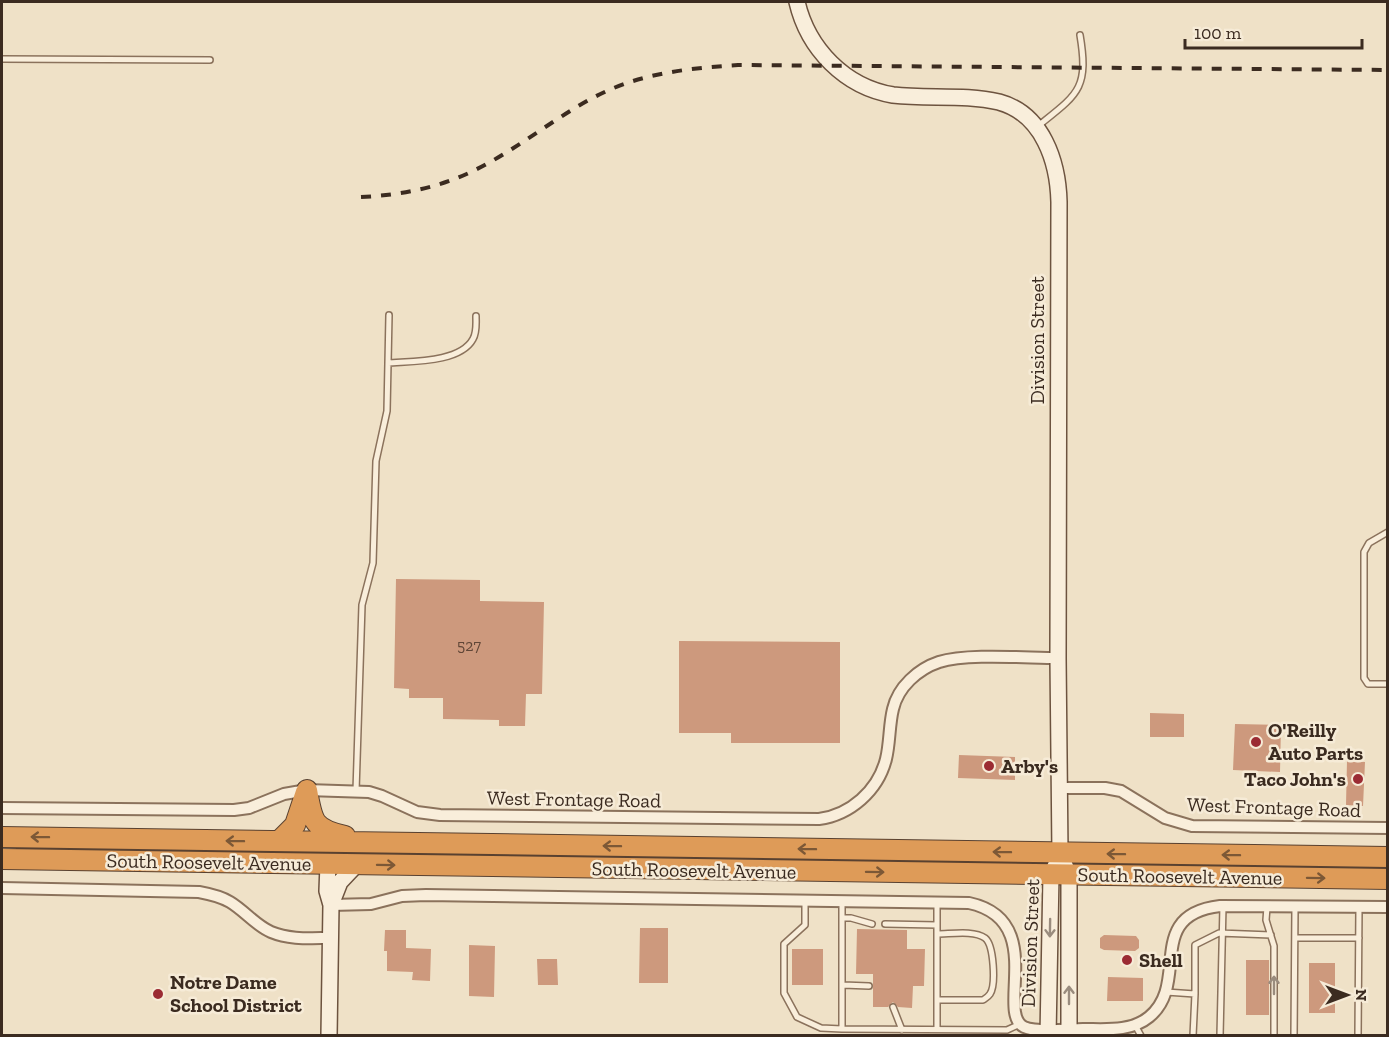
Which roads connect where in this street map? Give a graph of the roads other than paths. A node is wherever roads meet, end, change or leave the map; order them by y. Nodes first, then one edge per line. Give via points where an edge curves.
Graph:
1 (797, 2) edge
2 (1080, 35) dead end
3 (2, 58) edge
4 (210, 60) dead end
5 (1036, 128) junction
6 (389, 315) dead end
7 (476, 316) dead end
8 (388, 363) junction
9 (1388, 532) edge
10 (1058, 658) junction
11 (1388, 684) edge
12 (1060, 788) junction
13 (307, 790) junction
14 (356, 791) junction
15 (2, 808) edge
16 (310, 811) junction
17 (1388, 828) edge
18 (2, 837) edge
19 (279, 841) junction
20 (306, 842) junction
21 (377, 843) junction
22 (442, 844) junction
23 (1060, 853) junction
24 (1388, 856) edge
25 (2, 859) edge
26 (249, 863) junction
27 (328, 864) junction
28 (357, 864) junction
29 (1060, 875) junction
30 (1388, 879) edge
31 (2, 888) edge
32 (805, 901) junction
33 (842, 901) junction
34 (938, 902) junction
35 (331, 905) junction
36 (1223, 906) junction
37 (1267, 907) junction
38 (1295, 907) junction
39 (1359, 907) junction
40 (1388, 907) edge
41 (842, 918) junction
42 (872, 924) dead end
43 (885, 924) dead end
44 (938, 925) junction
45 (1223, 933) junction
46 (938, 934) junction
47 (1271, 935) junction
48 (331, 938) junction
49 (1295, 938) junction
50 (1359, 938) junction
51 (843, 985) junction
52 (869, 986) dead end
53 (1167, 992) junction
54 (1195, 994) junction
55 (938, 1000) junction
56 (893, 1007) dead end
57 (1135, 1025) junction
58 (842, 1029) junction
59 (938, 1029) junction
60 (1024, 1029) edge
61 (902, 1030) junction
62 (1048, 1032) edge
63 (1069, 1032) edge
64 (329, 1035) edge
65 (1141, 1035) edge
66 (1193, 1035) edge
67 (1220, 1035) edge
68 (1274, 1035) edge
69 (1294, 1035) edge
70 (1358, 1035) edge

1 - 5 street, Division Street via 817,48 858,84 893,95 999,102 1019,112
2 - 5 lane via 1080,86 1069,101
3 - 4 lane
5 - 10 street, Division Street via 1050,151 1058,184
6 - 8 lane
7 - 8 lane via 474,339 458,352 432,360
8 - 14 lane via 387,411 376,461 373,563 362,605
9 - 11 lane via 1369,543 1364,552 1365,678 1368,684
10 - 12 street, Division Street
10 - 14 street, West Frontage Road via 961,658 940,662 919,673 902,689 893,708 885,762 877,780 859,802 830,818 440,815 417,812 375,793
12 - 17 street, West Frontage Road via 1112,789 1165,818 1192,826
12 - 23 street, Division Street
13 - 14 street, West Frontage Road
13 - 15 street, West Frontage Road via 234,810
13 - 16 highway
13 - 19 highway via 295,825
16 - 20 highway
16 - 21 highway via 324,830
19 -> 18 highway, South Roosevelt Avenue
19 - 20 highway, South Roosevelt Avenue
20 - 21 highway, South Roosevelt Avenue
20 - 26 highway via 290,856
21 - 22 highway, South Roosevelt Avenue
23 -> 22 highway, South Roosevelt Avenue
22 - 27 highway via 342,852
24 -> 23 highway, South Roosevelt Avenue
23 - 29 street, Division Street
25 - 26 highway, South Roosevelt Avenue
26 - 27 highway, South Roosevelt Avenue
27 - 28 highway, South Roosevelt Avenue
27 - 35 street
28 -> 29 highway, South Roosevelt Avenue
28 - 35 street via 340,882
29 -> 30 highway, South Roosevelt Avenue
29 -> 62 street, Division Street
63 -> 29 street, Division Street
31 - 48 street via 199,892 229,901 272,933 292,938
32 - 33 street
32 - 35 street via 426,895 371,904
32 - 58 lane via 805,925 784,944 784,993 797,1017 821,1028
33 - 34 street
33 - 41 lane
34 - 44 lane
34 - 60 street via 980,906 991,910 1004,924 1014,946 1016,1017
35 - 48 street
36 - 37 street
36 - 45 lane
36 - 53 street via 1199,911 1176,931 1170,950
37 - 38 street
37 - 47 lane
38 - 39 street
38 - 49 lane
39 - 40 street
39 - 50 lane
41 - 42 lane
41 - 51 lane
43 - 44 lane
44 - 46 lane
45 - 47 lane
45 - 54 lane via 1195,945
45 - 67 lane
46 - 55 lane
46 - 55 lane via 976,934 986,939 993,966 992,990 983,1000
68 -> 47 lane
48 - 64 street
49 - 50 lane
49 - 69 lane
50 - 70 lane
51 - 52 lane
51 - 58 lane
53 - 54 lane
53 - 57 street via 1158,1008
54 - 66 lane
55 - 59 lane
56 - 61 lane
57 - 63 street
57 - 65 lane
58 - 61 lane
59 - 60 lane
59 - 61 lane
60 - 62 street
62 - 63 street

